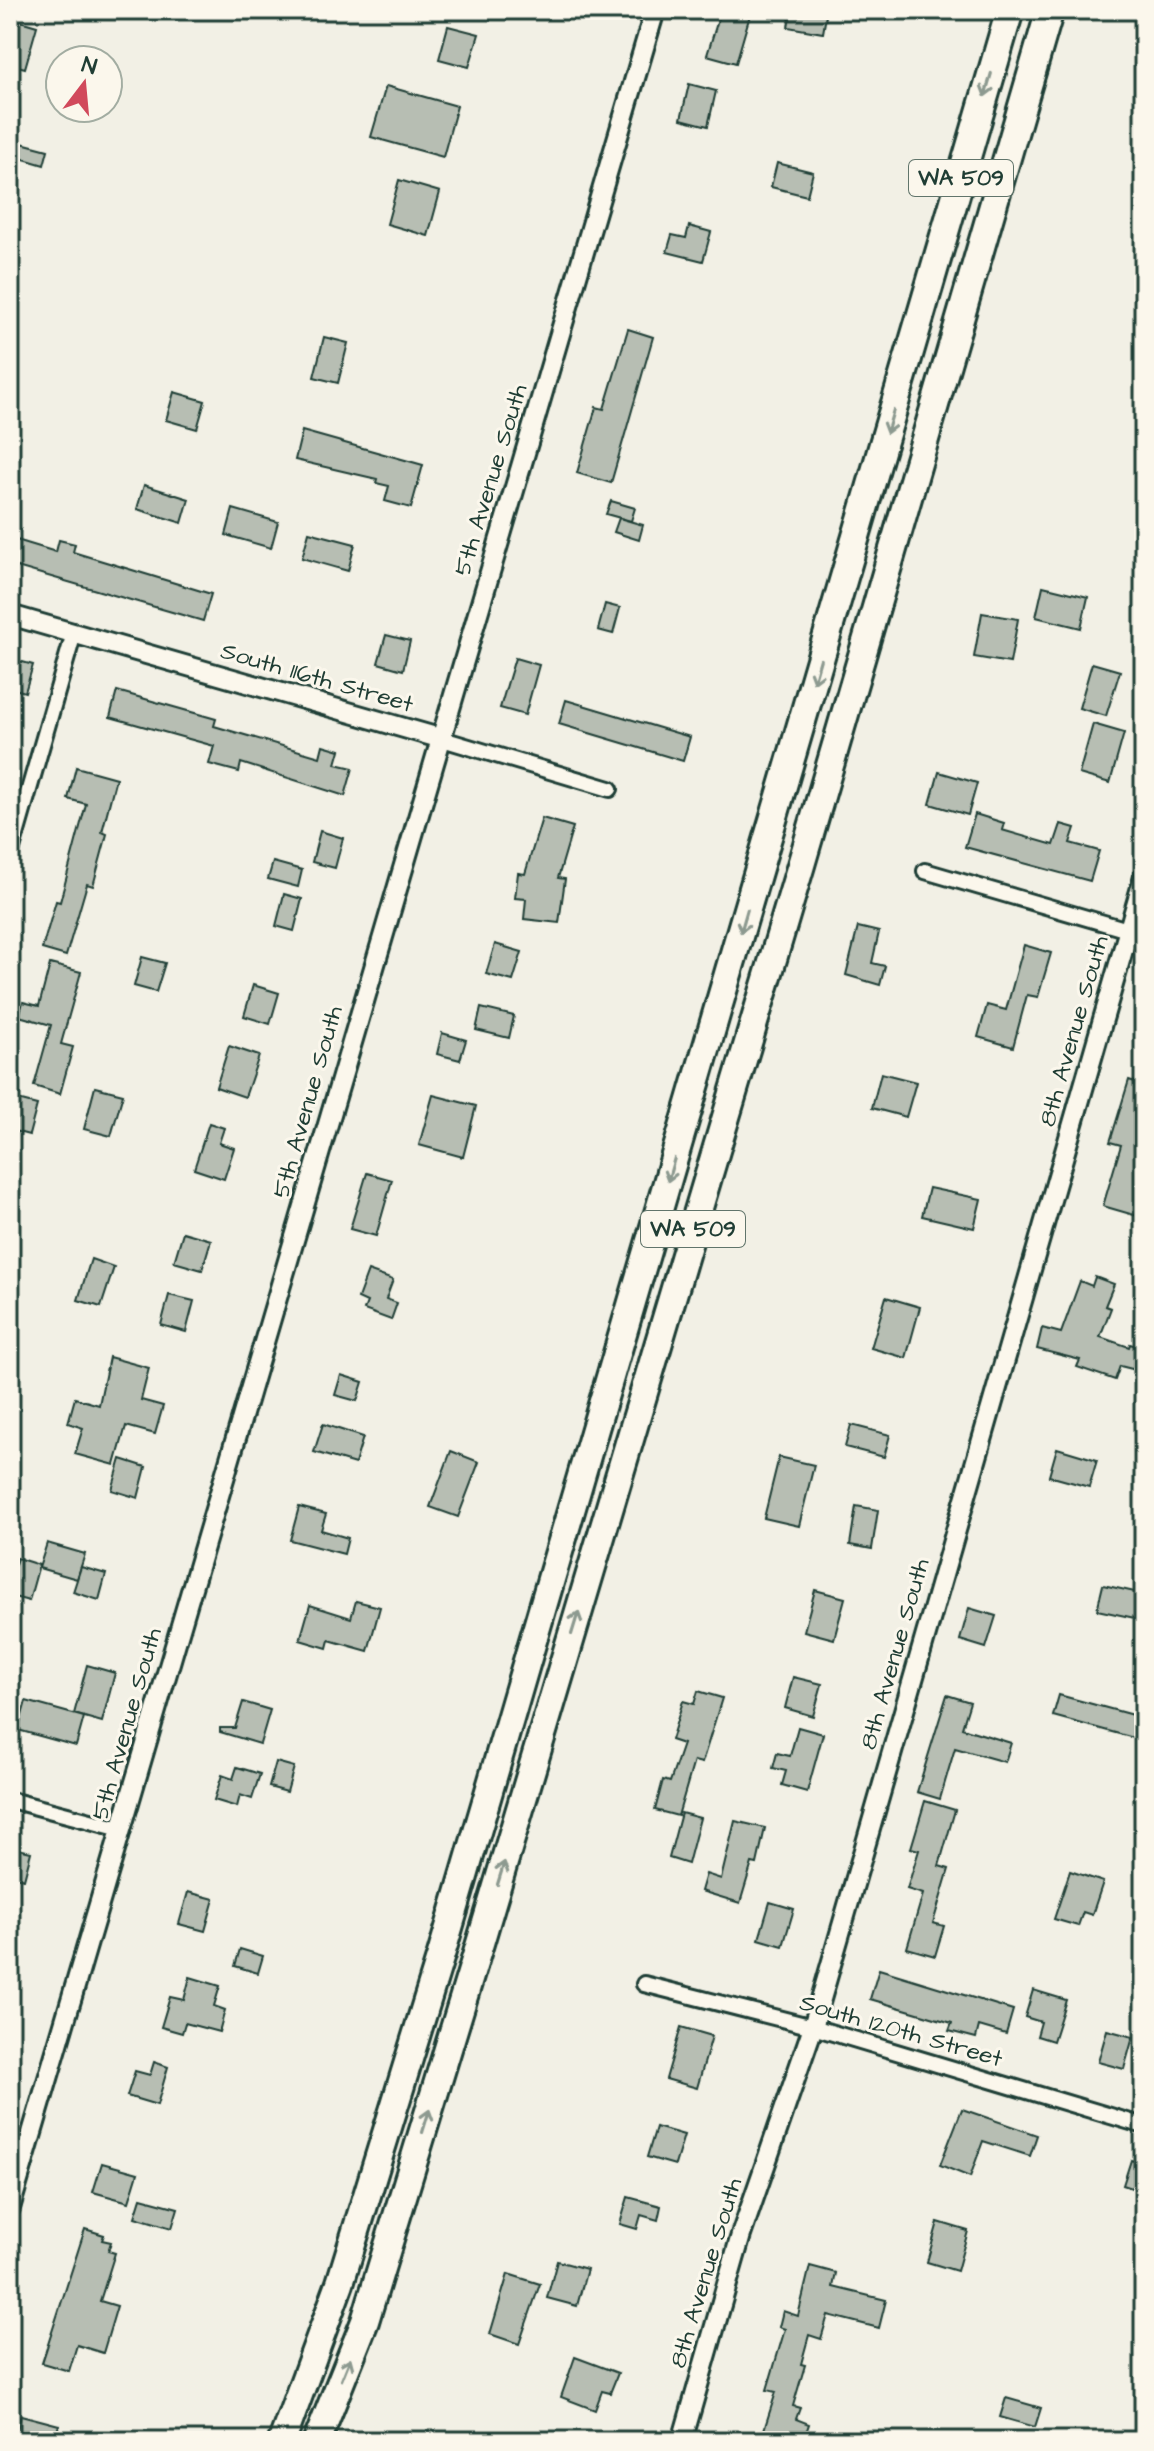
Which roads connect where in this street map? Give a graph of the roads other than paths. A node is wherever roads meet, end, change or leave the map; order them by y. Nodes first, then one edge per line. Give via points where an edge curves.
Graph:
1 (655, 10) edge
2 (1010, 10) edge
3 (1050, 10) edge
4 (10, 615) edge
5 (74, 633) junction
6 (439, 738) junction
7 (610, 789) dead end
8 (10, 856) edge
9 (925, 871) dead end
10 (1144, 877) edge
11 (1136, 933) edge
12 (10, 1800) edge
13 (121, 1829) junction
14 (644, 1984) dead end
15 (813, 2027) junction
16 (1144, 2126) edge
17 (10, 2208) edge
18 (282, 2441) edge
19 (317, 2441) edge
20 (682, 2441) edge

1 - 6 street, 5th Avenue South
2 -> 18 highway, WA 509 via 441,1955 340,2283
19 -> 3 highway, WA 509 via 365,2321 475,1960
4 - 5 street, South 116th Street
5 - 6 street, South 116th Street
5 - 8 street
6 - 7 street, South 116th Street
6 - 13 street, 5th Avenue South
9 - 11 street
10 - 11 street, 8th Avenue South
11 - 15 street, 8th Avenue South
12 - 13 street
13 - 17 street, 5th Avenue South
14 - 15 street, South 120th Street
15 - 16 street, South 120th Street
15 - 20 street, 8th Avenue South via 741,2235

